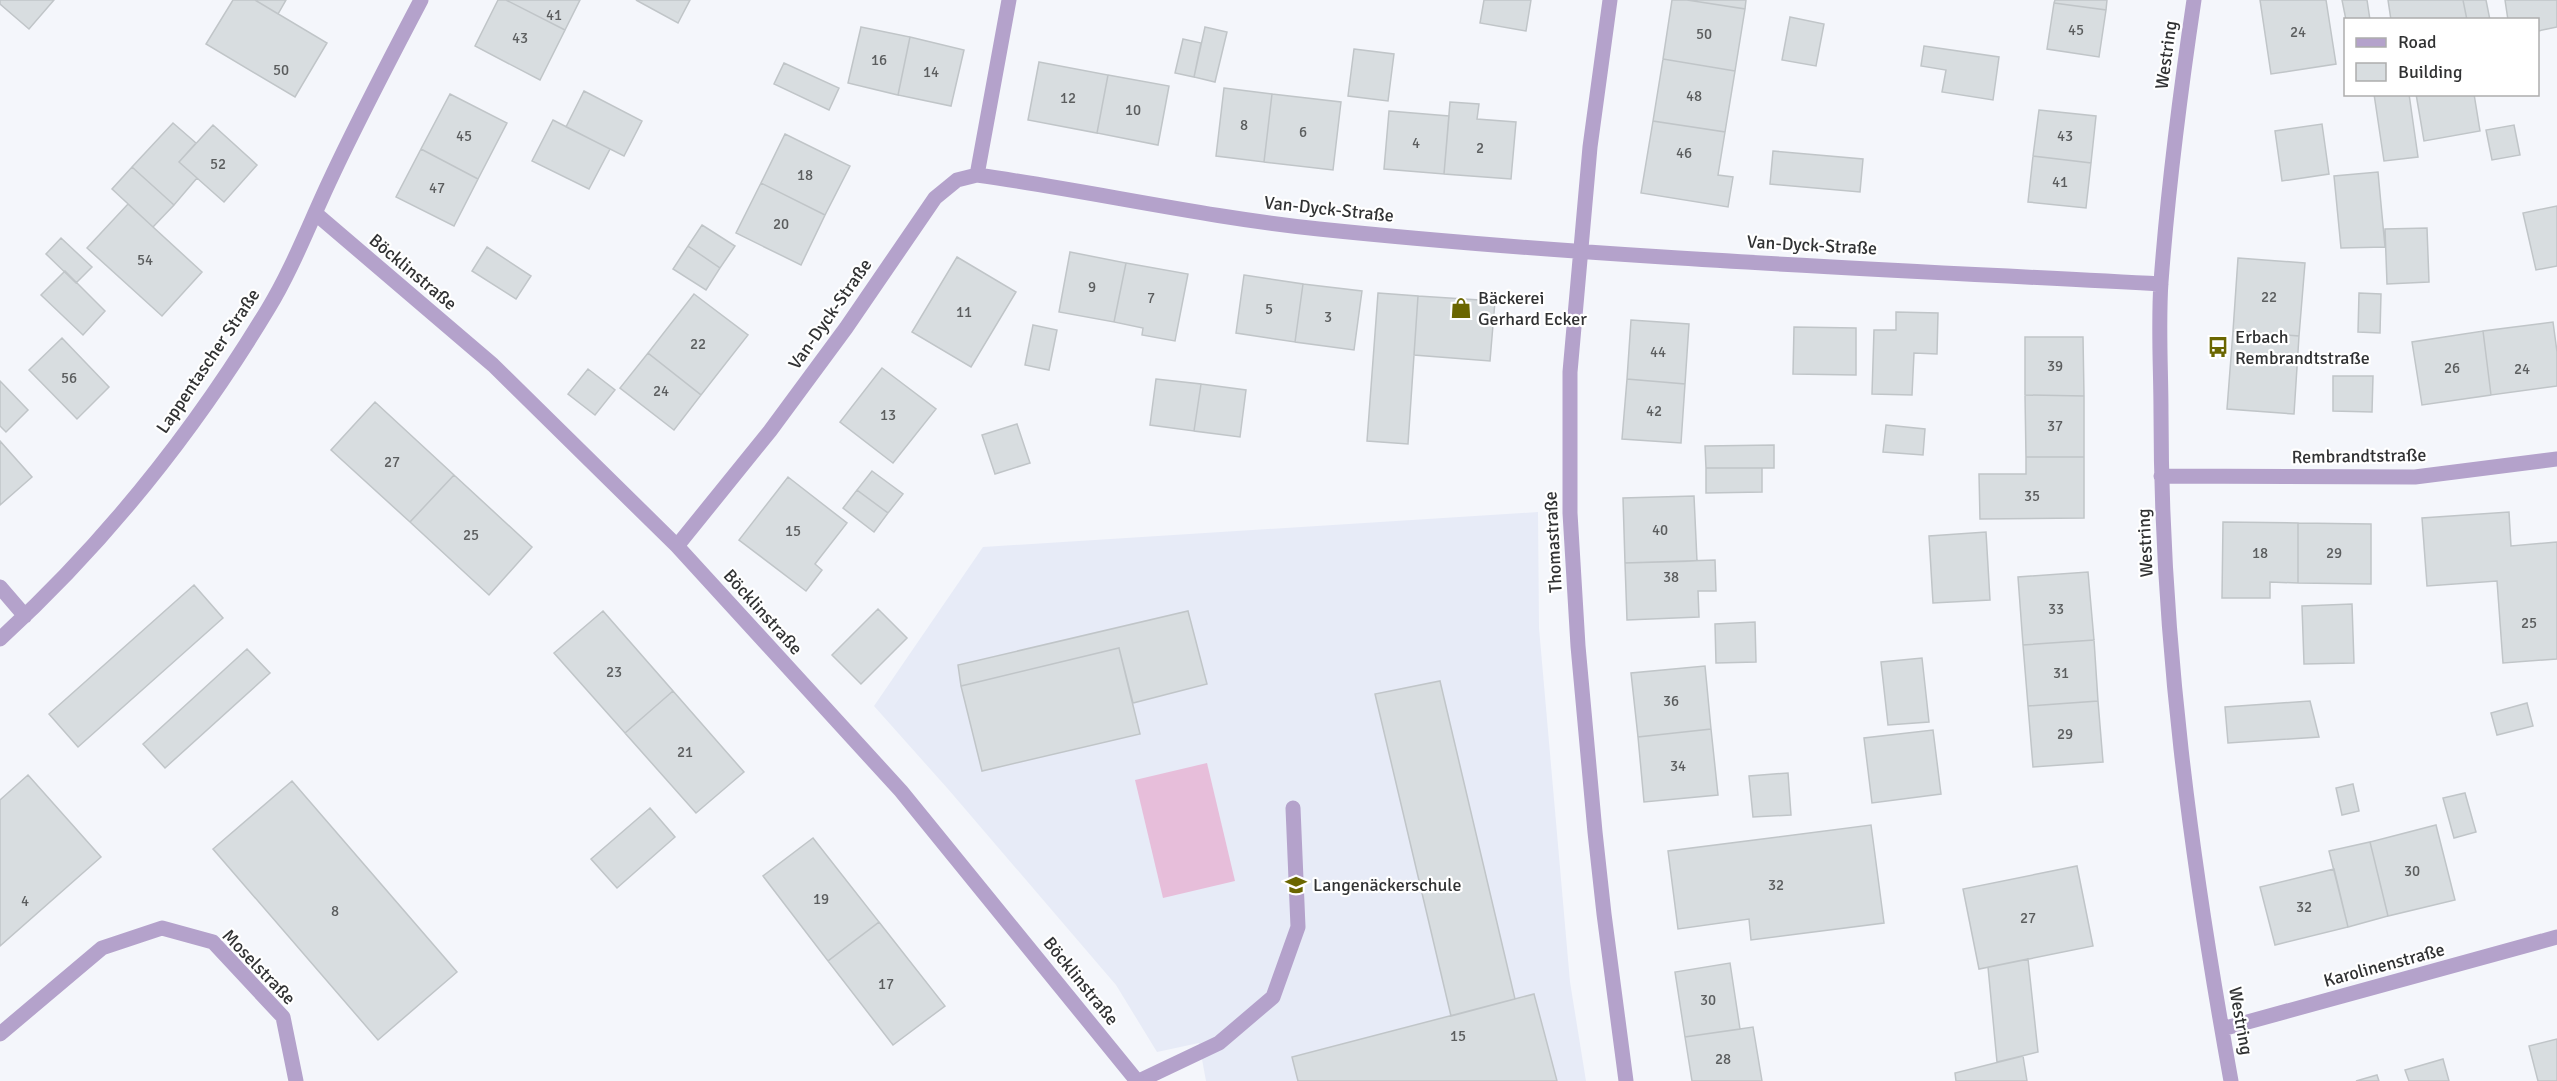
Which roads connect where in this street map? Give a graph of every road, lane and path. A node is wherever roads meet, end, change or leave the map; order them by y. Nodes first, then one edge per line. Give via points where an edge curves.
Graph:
1 (421, 0) edge
2 (1009, 0) edge
3 (1610, 0) edge
4 (2194, 0) edge
5 (977, 175) junction
6 (315, 213) junction
7 (1580, 252) junction
8 (2161, 284) junction
9 (2557, 459) edge
10 (2161, 476) junction
11 (677, 546) junction
12 (0, 587) edge
13 (25, 616) junction
14 (0, 639) edge
15 (1293, 808) dead end
16 (2557, 938) edge
17 (2222, 1029) junction
18 (0, 1034) edge
19 (296, 1081) edge
20 (1138, 1081) edge
21 (1626, 1081) edge
22 (2231, 1081) edge

1 - 6 street, Lappentascher Straße
2 - 5 street
3 - 7 street, Thomastraße
4 - 8 street, Westring via 2181,85
5 - 7 street, Van-Dyck-Straße via 1216,217
5 - 11 street, Van-Dyck-Straße via 957,180 935,198 770,431
6 - 11 street, Böcklinstraße via 493,365
6 - 13 street, Lappentascher Straße via 269,308 203,408 146,485
7 - 8 street, Van-Dyck-Straße
7 - 21 street, Thomastraße via 1570,372 1570,524 1601,891
8 - 10 street, Westring
9 - 10 street, Rembrandtstraße via 2415,477
10 - 17 street, Westring via 2170,666
11 - 20 street, Böcklinstraße via 901,791
12 - 13 street
13 - 14 street, Lappentascher Straße
15 - 20 street via 1298,927 1273,997 1219,1044
16 - 17 street, Karolinenstraße
17 - 22 street, Westring
18 - 19 street, Moselstraße via 102,948 162,928 213,942 283,1017

